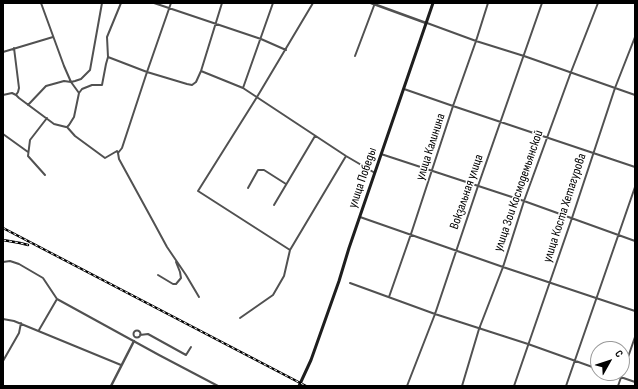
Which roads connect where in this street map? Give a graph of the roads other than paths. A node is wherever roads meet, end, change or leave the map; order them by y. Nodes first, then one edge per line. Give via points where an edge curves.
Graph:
1 (41, 3) edge
2 (102, 3) edge
3 (121, 3) edge
4 (154, 3) edge
5 (171, 3) edge
6 (222, 3) edge
7 (273, 3) edge
8 (313, 3) edge
9 (371, 3) edge
10 (434, 3) edge
11 (488, 3) edge
12 (542, 3) edge
13 (598, 3) edge
14 (375, 4) edge
15 (169, 8) junction
16 (427, 23) junction
17 (216, 24) junction
18 (53, 36) junction
19 (635, 37) edge
20 (260, 39) junction
21 (476, 41) junction
22 (14, 48) junction
23 (286, 50) junction
24 (3, 52) edge
25 (355, 56) dead end
26 (524, 56) junction
27 (108, 57) junction
28 (201, 71) junction
29 (147, 72) junction
30 (571, 72) junction
31 (71, 82) junction
32 (243, 88) junction
33 (615, 88) junction
34 (404, 89) junction
35 (79, 93) junction
36 (3, 95) edge
37 (16, 95) junction
38 (635, 95) edge
39 (257, 97) junction
40 (28, 105) junction
41 (453, 106) junction
42 (47, 118) junction
43 (501, 122) junction
44 (67, 127) junction
45 (3, 134) edge
46 (315, 136) junction
47 (547, 138) junction
48 (28, 152) junction
49 (118, 153) junction
50 (593, 153) junction
51 (382, 154) junction
52 (346, 156) junction
53 (635, 167) edge
54 (432, 171) junction
55 (375, 174) junction
56 (45, 175) dead end
57 (286, 184) junction
58 (478, 186) junction
59 (635, 187) edge
60 (248, 188) dead end
61 (524, 201) junction
62 (274, 204) dead end
63 (360, 217) junction
64 (572, 218) junction
65 (411, 234) junction
66 (619, 235) junction
67 (635, 241) edge
68 (290, 250) junction
69 (456, 250) junction
70 (176, 260) junction
71 (3, 262) edge
72 (503, 267) junction
73 (158, 275) dead end
74 (550, 282) junction
75 (350, 283) dead end
76 (199, 297) dead end
77 (389, 297) junction
78 (596, 298) junction
79 (57, 299) junction
80 (635, 311) edge
81 (435, 314) junction
82 (240, 318) dead end
83 (3, 319) edge
84 (21, 324) junction
85 (479, 329) junction
86 (39, 330) junction
87 (141, 334) junction
88 (136, 336) junction
89 (635, 337) edge
90 (134, 341) junction
91 (528, 344) junction
92 (191, 348) dead end
93 (630, 351) edge
94 (3, 361) edge
95 (574, 361) junction
96 (121, 365) junction
97 (590, 366) edge
98 (111, 386) edge
99 (218, 386) edge
100 (299, 386) edge
101 (407, 386) edge
102 (462, 386) edge
103 (514, 386) edge
104 (566, 386) edge

1 - 18 street
2 - 31 street via 90,70
3 - 27 street via 108,37
4 - 15 street
5 - 15 street
6 - 17 street
7 - 20 street
8 - 23 street
9 - 14 street
10 - 16 main road, улица Победы
11 - 21 street, улица Калинина
12 - 26 street, Вокзальная улица
13 - 30 street, улица Зои Космодемьянской
14 - 16 street
14 - 25 street
15 - 17 street
15 - 29 street
16 - 21 street
16 - 34 main road, улица Победы
17 - 20 street
17 - 28 street
18 - 22 street
18 - 31 street
19 - 33 street, улица Коста Хетагурова
20 - 23 street
20 - 32 street
21 - 26 street
21 - 41 street, улица Калинина
22 - 24 street
22 - 37 street via 19,88
23 - 39 street
26 - 30 street
26 - 43 street, Вокзальная улица
27 - 29 street
27 - 35 street via 102,85 92,85
28 - 29 street via 192,85
28 - 32 street
29 - 49 street via 122,148
30 - 33 street
30 - 47 street, улица Зои Космодемьянской
31 - 35 street
31 - 40 street via 64,81 46,86
32 - 39 street
33 - 38 street
33 - 50 street, улица Коста Хетагурова
34 - 41 street
34 - 51 main road, улица Победы
35 - 44 street via 74,116
36 - 37 street
37 - 40 street
39 - 46 street
39 - 68 street via 198,190
40 - 42 street
41 - 43 street
41 - 54 street, улица Калинина
42 - 44 street via 54,124
42 - 48 street via 30,140
43 - 47 street
43 - 58 street, Вокзальная улица
44 - 49 street via 105,158 117,151
45 - 48 street
46 - 52 street
46 - 57 street
47 - 50 street
47 - 61 street, улица Зои Космодемьянской
48 - 56 street via 28,156
49 - 70 street via 134,188
50 - 53 street
50 - 64 street, улица Коста Хетагурова
51 - 54 street
51 - 55 main road, улица Победы
52 - 55 street
52 - 68 street
54 - 58 street
54 - 65 street, улица Калинина
55 - 63 main road, улица Победы
57 - 60 street via 264,170 258,170
57 - 62 street
58 - 61 street
58 - 69 street, Вокзальная улица
59 - 66 street
61 - 64 street
61 - 72 street, улица Зои Космодемьянской
63 - 65 street
63 - 100 main road, улица Победы via 311,360
64 - 66 street
64 - 74 street, улица Коста Хетагурова
65 - 69 street
65 - 77 street, улица Калинина
66 - 67 street
66 - 78 street
68 - 82 street via 284,276 273,295
69 - 72 street
69 - 81 street, Вокзальная улица
70 - 73 street via 181,278 176,284
70 - 76 street
71 - 79 street via 19,264 43,278
72 - 74 street
72 - 85 street, улица Зои Космодемьянской
74 - 78 street
74 - 91 street, улица Коста Хетагурова
75 - 77 street
77 - 81 street
78 - 80 street
78 - 95 street
79 - 86 street
79 - 90 street
81 - 85 street
81 - 101 street, Вокзальная улица
83 - 84 street
84 - 86 street
84 - 94 street via 19,333
85 - 91 street
85 - 102 street, улица Зои Космодемьянской
86 - 96 street
87 - 88 street via 139,337
87 - 88 street via 136,331
87 - 92 street via 148,334 186,355
88 - 90 street
89 - 93 street
90 - 96 street
90 - 99 street
91 - 95 street
91 - 103 street, улица Коста Хетагурова
95 - 97 street
95 - 104 street
96 - 98 street

